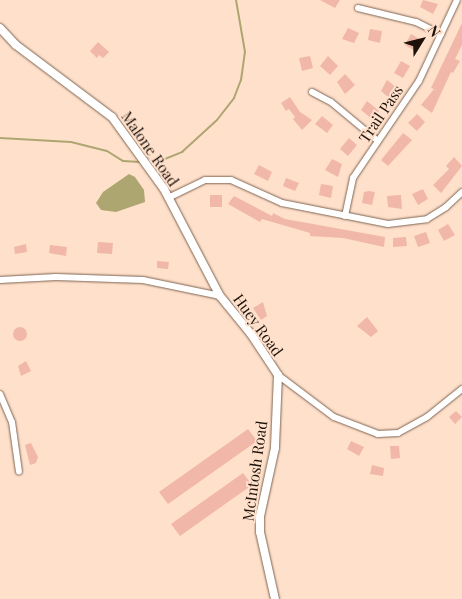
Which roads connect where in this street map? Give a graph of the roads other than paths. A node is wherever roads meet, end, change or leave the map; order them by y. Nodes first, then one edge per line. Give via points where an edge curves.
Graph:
1 (457, 0) edge
2 (358, 8) dead end
3 (0, 28) edge
4 (441, 34) junction
5 (312, 92) dead end
6 (378, 141) junction
7 (462, 192) edge
8 (168, 198) junction
9 (345, 216) junction
10 (0, 280) edge
11 (220, 296) junction
12 (278, 376) junction
13 (462, 389) edge
14 (0, 394) edge
15 (19, 472) dead end
16 (275, 599) edge

1 - 4 street, Trail Pass
2 - 4 street via 416,22
3 - 8 street, Malone Road via 16,45 112,117
4 - 6 street, Trail Pass via 419,81
5 - 6 street via 331,102
6 - 9 street, Trail Pass via 353,178
7 - 9 street via 427,218 408,223 388,224
8 - 9 street via 205,180 230,180 282,203
8 - 11 street, Malone Road
10 - 11 street, Huey Road via 56,277 143,280
11 - 12 street, Huey Road via 251,334
12 - 13 street, Huey Road via 334,417 378,434 398,433 427,417
12 - 16 street, McIntosh Road via 275,448 260,516 260,532
14 - 15 street via 12,422

